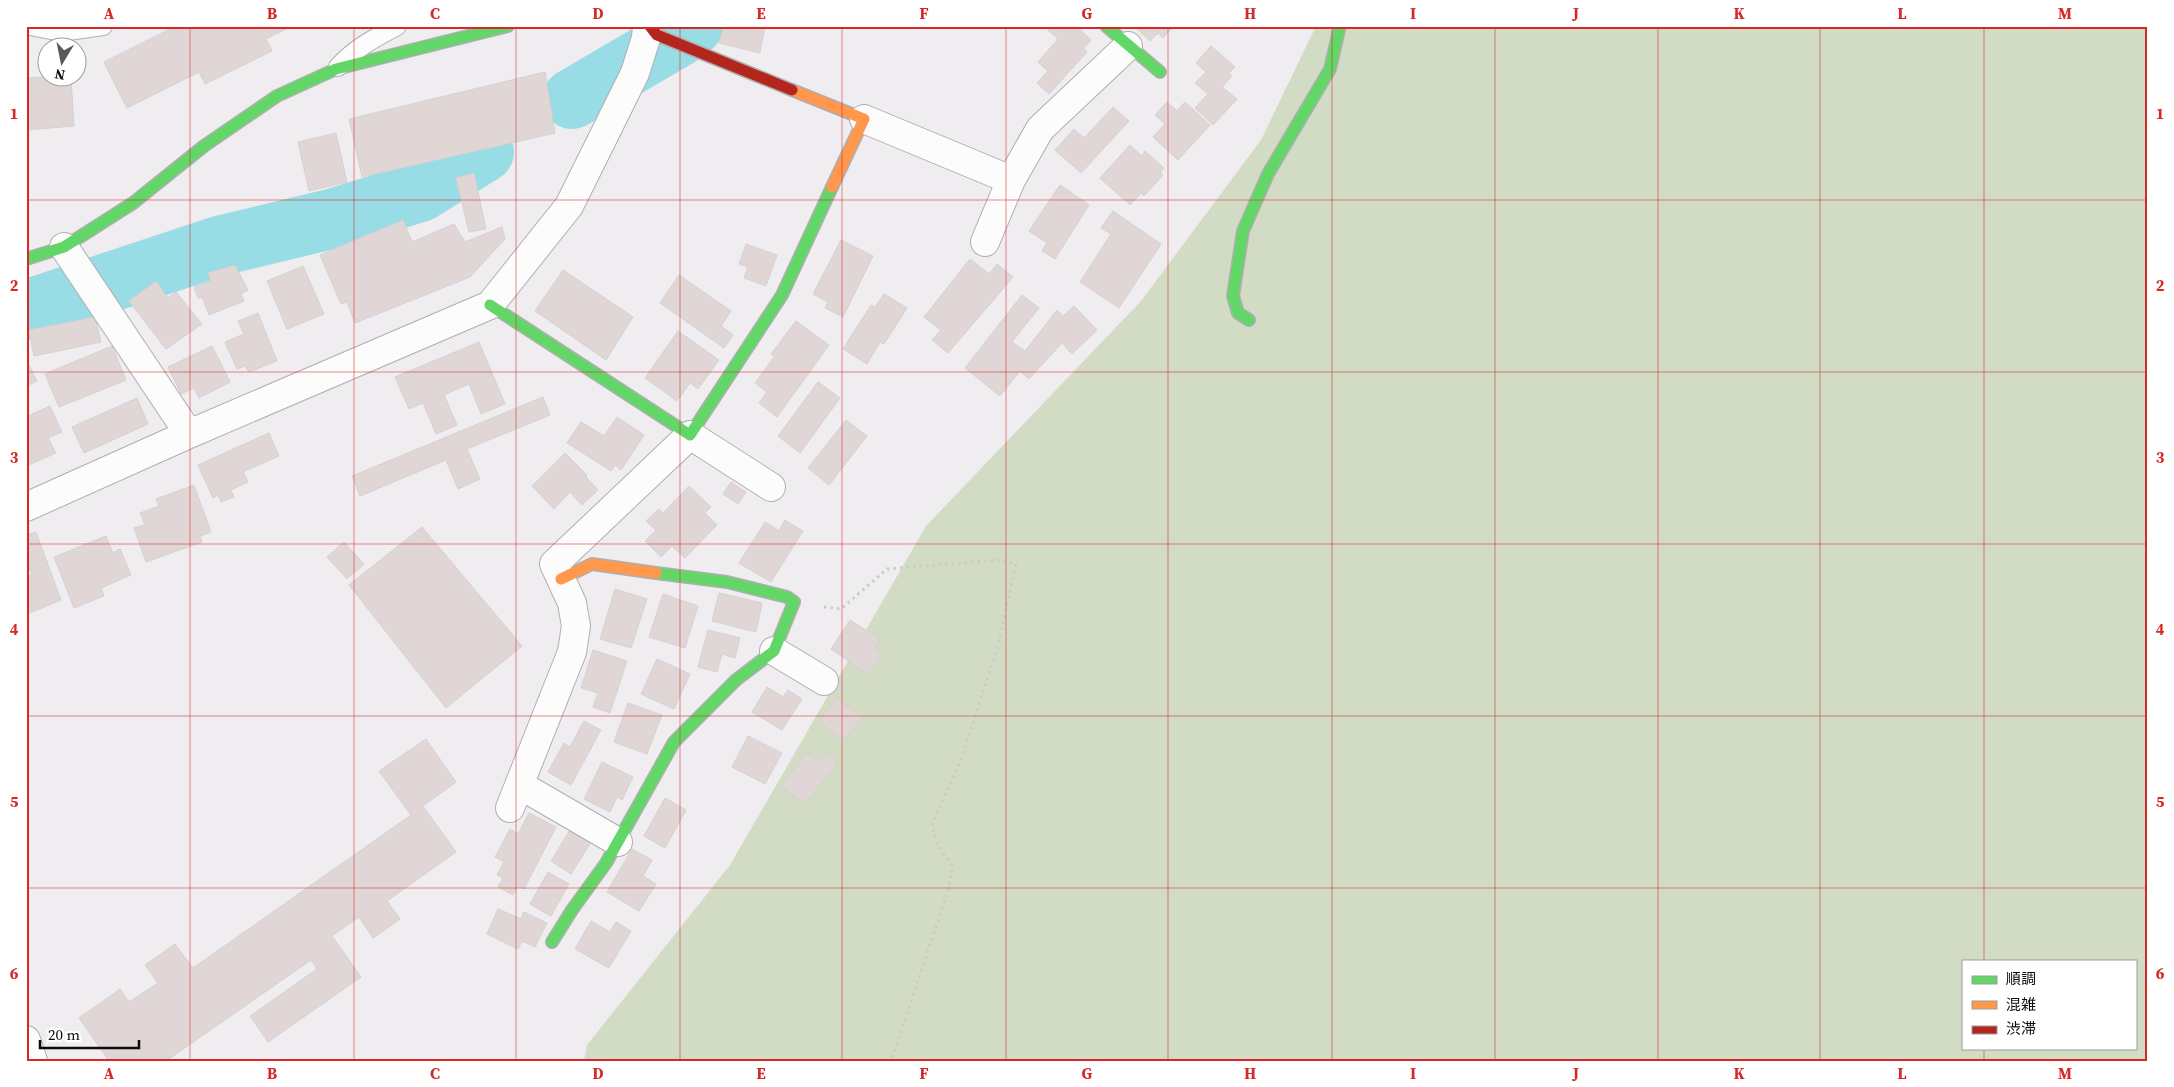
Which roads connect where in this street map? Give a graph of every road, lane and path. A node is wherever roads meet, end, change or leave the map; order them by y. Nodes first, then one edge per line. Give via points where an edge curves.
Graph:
1 (30, 26) edge
2 (397, 26) edge
3 (508, 26) edge
4 (1106, 26) edge
5 (1340, 26) edge
6 (90, 27) edge
7 (650, 31) edge
8 (1128, 46) junction
9 (336, 69) junction
10 (1160, 72) dead end
11 (864, 118) junction
12 (1011, 180) junction
13 (985, 242) dead end
14 (64, 247) junction
15 (26, 259) edge
16 (490, 304) junction
17 (1248, 320) dead end
18 (189, 434) junction
19 (690, 435) junction
20 (771, 487) dead end
21 (26, 507) edge
22 (561, 579) junction
23 (794, 602) junction
24 (774, 651) junction
25 (824, 681) dead end
26 (618, 842) junction
27 (552, 942) dead end
28 (26, 1040) edge
29 (33, 1061) edge
30 (891, 1061) edge

1 - 6 lane via 61,32
2 - 9 lane via 363,45
3 - 9 street
4 - 8 street
5 - 17 street via 1330,70 1268,174 1243,231 1234,296 1238,313
7 - 11 street
7 - 16 street via 635,73 569,206
8 - 10 street
8 - 12 street via 1040,129
9 - 14 street via 277,96 204,146 133,202
11 - 12 street
11 - 19 street via 782,295
12 - 13 street
14 - 15 street
14 - 18 street
16 - 18 street
16 - 19 street
18 - 21 street
19 - 20 street
19 - 22 street via 554,564
22 - 23 street via 592,564 727,582 787,597
22 - 26 street via 572,603 576,626 572,652 515,796
23 - 24 street
23 - 30 path via 841,609 887,569 1000,560 1016,564 998,646 961,760 932,824 937,844 953,867 947,894
24 - 25 street
24 - 26 street via 736,680 674,742
26 - 27 street
28 - 29 street

